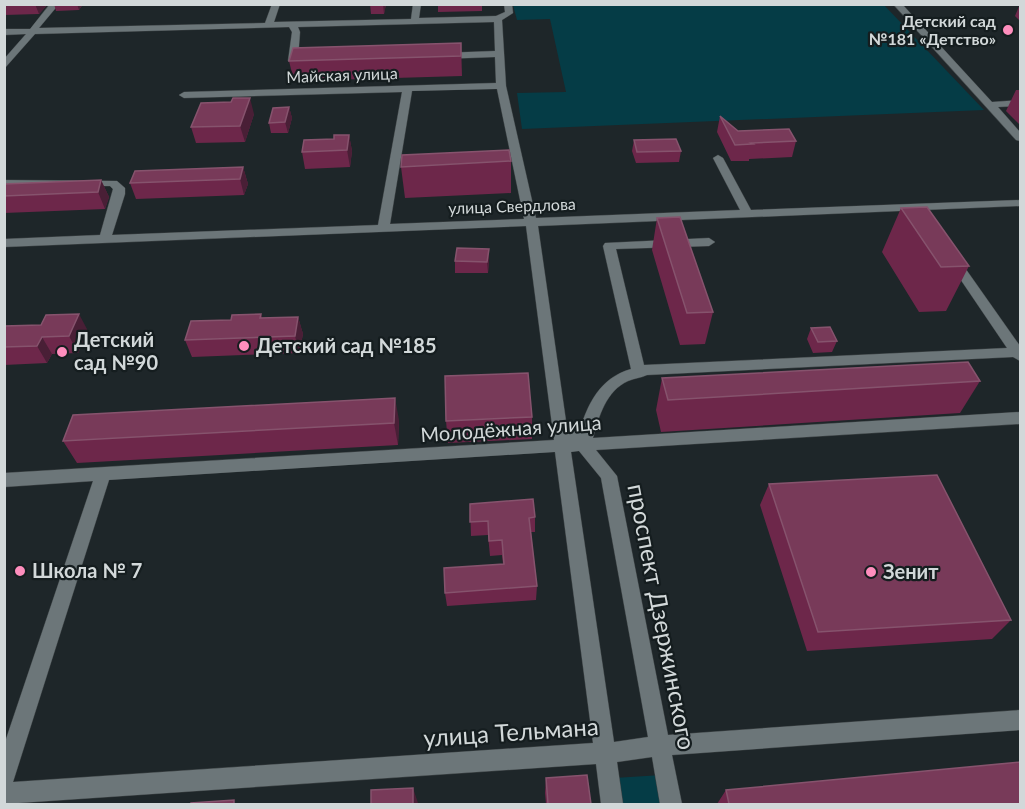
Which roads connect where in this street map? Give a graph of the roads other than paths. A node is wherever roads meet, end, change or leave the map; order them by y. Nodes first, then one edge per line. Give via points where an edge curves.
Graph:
1 (55, 4) edge
2 (276, 4) edge
3 (417, 4) edge
4 (508, 4) edge
5 (897, 4) edge
6 (498, 18) junction
7 (415, 20) junction
8 (292, 23) junction
9 (269, 24) junction
10 (196, 26) junction
11 (35, 31) junction
12 (4, 32) edge
13 (188, 39) dead end
14 (498, 54) junction
15 (429, 57) edge
16 (315, 60) edge
17 (4, 66) edge
18 (501, 86) junction
19 (408, 88) junction
20 (184, 95) dead end
21 (1020, 103) edge
22 (990, 105) junction
23 (1020, 138) edge
24 (718, 158) dead end
25 (4, 183) edge
26 (1020, 203) edge
27 (747, 213) junction
28 (531, 222) junction
29 (383, 228) junction
30 (105, 239) junction
31 (710, 242) dead end
32 (4, 243) edge
33 (943, 246) edge
34 (1019, 354) edge
35 (639, 373) junction
36 (1020, 418) edge
37 (558, 423) junction
38 (583, 446) junction
39 (563, 448) junction
40 (103, 475) junction
41 (4, 480) edge
42 (1020, 720) edge
43 (660, 746) junction
44 (605, 753) junction
45 (4, 778) edge
46 (4, 793) edge
47 (612, 804) edge
48 (671, 804) edge

1 - 11 street
2 - 9 street
3 - 7 street
4 - 6 street via 509,13
5 - 22 street
6 - 7 street
6 - 14 street
7 - 8 street
8 - 9 street
8 - 16 street via 296,32 293,61
9 - 10 street
10 - 11 street
10 - 13 street
11 - 12 street
11 - 17 street
14 - 15 street
14 - 18 street
18 - 19 street, Майская улица
18 - 28 street
19 - 20 street, Майская улица
19 - 29 street
21 - 22 street
22 - 23 street
24 - 27 street
25 - 30 street via 113,183 119,194
26 - 27 street, улица Свердлова via 919,212
27 - 28 street, улица Свердлова
28 - 29 street, улица Свердлова
28 - 37 street
29 - 30 street, улица Свердлова
30 - 32 street, улица Свердлова
31 - 35 street via 609,246
33 - 34 street
34 - 35 street
35 - 38 street via 606,389
36 - 38 street, Молодёжная улица
37 - 38 street, проспект Дзержинского
37 - 39 street
38 - 39 street, Молодёжная улица
38 - 43 street, проспект Дзержинского via 609,476
39 - 40 street, Молодёжная улица
39 - 44 street
40 - 41 street, Молодёжная улица
40 - 45 street
42 - 43 street, улица Тельмана
43 - 44 street, улица Тельмана
43 - 48 street, проспект Дзержинского
44 - 46 street, улица Тельмана
44 - 47 street

